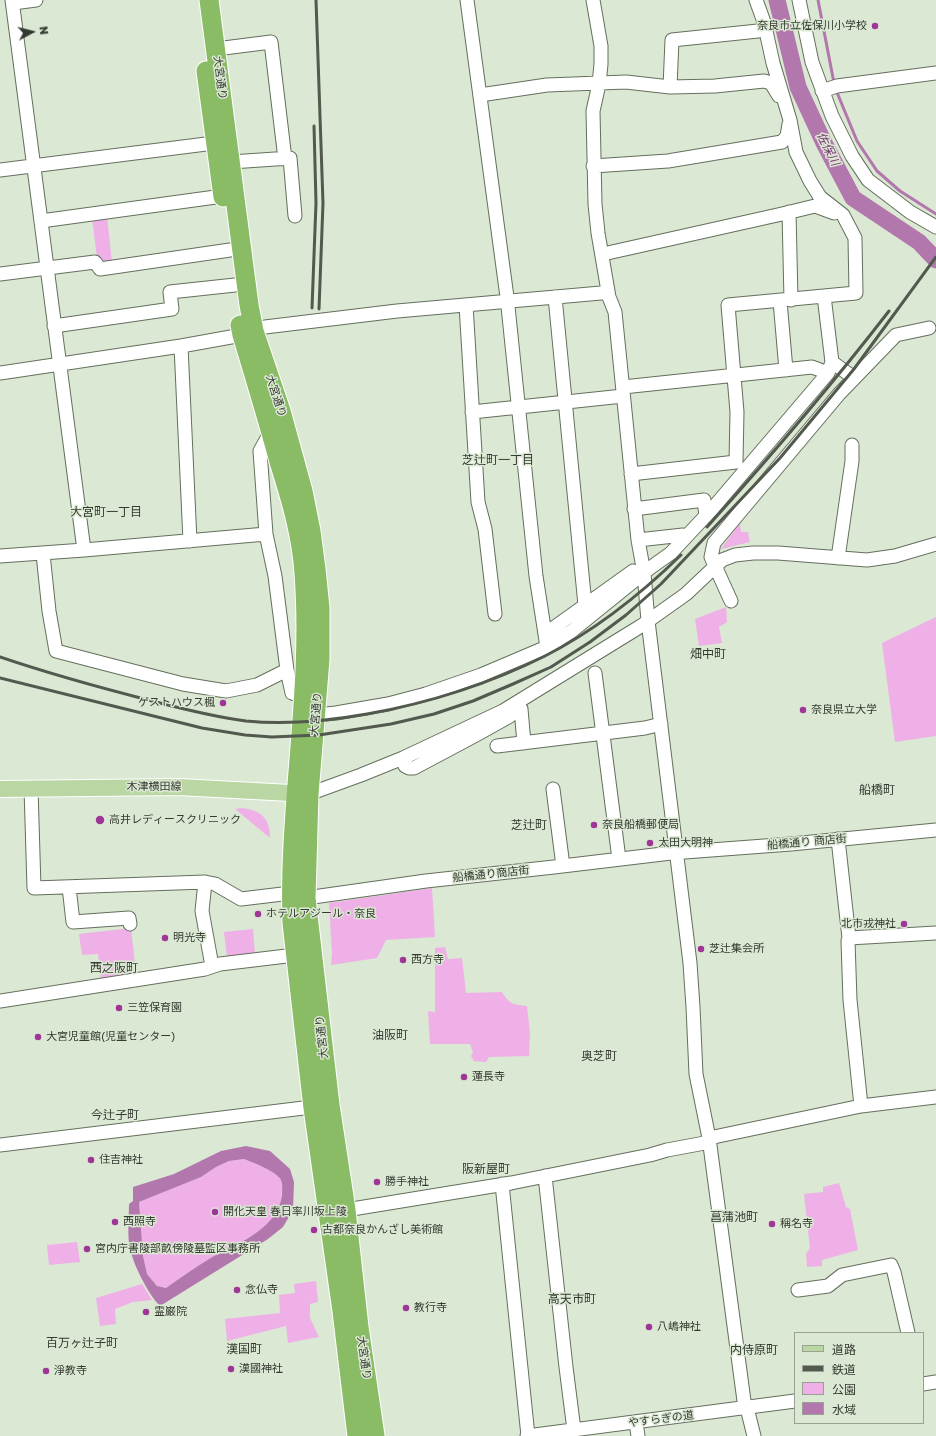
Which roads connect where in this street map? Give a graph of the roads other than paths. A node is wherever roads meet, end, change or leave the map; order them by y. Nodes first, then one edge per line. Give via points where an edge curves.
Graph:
1 (36, 0) edge
2 (198, 0) edge
3 (210, 0) edge
4 (467, 0) edge
5 (593, 0) edge
6 (756, 0) edge
7 (799, 0) edge
8 (12, 2) edge
9 (765, 27) junction
10 (216, 49) junction
11 (936, 73) edge
12 (599, 84) junction
13 (670, 87) junction
14 (822, 91) junction
15 (480, 95) junction
16 (790, 120) junction
17 (222, 142) junction
18 (285, 159) junction
19 (231, 162) junction
20 (34, 166) junction
21 (593, 166) junction
22 (0, 170) edge
23 (222, 196) junction
24 (789, 212) junction
25 (843, 215) junction
26 (295, 216) dead end
27 (41, 221) junction
28 (936, 227) edge
29 (230, 250) junction
30 (602, 254) junction
31 (47, 268) junction
32 (0, 274) edge
33 (235, 285) junction
34 (824, 296) junction
35 (555, 297) junction
36 (609, 297) junction
37 (786, 300) junction
38 (508, 301) junction
39 (466, 305) junction
40 (54, 326) junction
41 (929, 328) dead end
42 (248, 333) junction
43 (181, 346) junction
44 (59, 365) junction
45 (830, 368) junction
46 (786, 370) junction
47 (0, 373) edge
48 (734, 376) junction
49 (854, 378) junction
50 (623, 391) junction
51 (566, 403) junction
52 (518, 407) junction
53 (472, 412) junction
54 (271, 431) junction
55 (852, 446) dead end
56 (631, 474) junction
57 (634, 509) junction
58 (706, 516) junction
59 (266, 534) junction
60 (684, 539) junction
61 (638, 540) junction
62 (190, 541) junction
63 (936, 544) edge
64 (84, 550) junction
65 (43, 554) junction
66 (0, 556) edge
67 (838, 558) junction
68 (715, 567) junction
69 (643, 568) junction
70 (731, 601) dead end
71 (585, 605) junction
72 (495, 614) dead end
73 (648, 621) junction
74 (545, 634) junction
75 (548, 647) junction
76 (287, 670) junction
77 (595, 673) dead end
78 (554, 689) dead end
79 (303, 697) junction
80 (521, 709) junction
81 (316, 715) junction
82 (661, 724) junction
83 (603, 733) junction
84 (524, 743) junction
85 (497, 746) dead end
86 (403, 758) junction
87 (31, 788) junction
88 (0, 789) edge
89 (553, 789) dead end
90 (302, 794) junction
91 (936, 830) edge
92 (838, 840) junction
93 (677, 852) junction
94 (619, 860) junction
95 (563, 866) junction
96 (205, 882) junction
97 (69, 887) junction
98 (298, 895) junction
99 (130, 924) dead end
100 (936, 933) edge
101 (849, 938) junction
102 (295, 955) junction
103 (212, 966) junction
104 (0, 1000) edge
105 (936, 1097) edge
106 (321, 1106) junction
107 (861, 1106) junction
108 (710, 1140) junction
109 (0, 1145) edge
110 (545, 1176) junction
111 (502, 1184) junction
112 (346, 1210) junction
113 (798, 1290) dead end
114 (908, 1332) edge
115 (936, 1382) edge
116 (924, 1384) edge
117 (794, 1401) edge
118 (747, 1408) junction
119 (636, 1422) junction
120 (574, 1430) junction
121 (357, 1436) edge
122 (375, 1436) edge
123 (528, 1436) edge
124 (638, 1436) edge
125 (754, 1436) edge

1 - 8 street
2 - 17 highway, 大宮通り
3 - 10 highway, 大宮通り
4 - 15 street
5 - 12 street via 601,46
6 - 9 street
7 - 14 street via 812,62
8 - 20 street
9 - 13 street via 758,31 672,40
9 - 16 street
10 - 17 highway, 大宮通り
10 - 18 street via 271,42
11 - 14 street via 837,86
12 - 13 street via 626,82
12 - 15 street via 547,85
12 - 21 street via 593,111
13 - 16 street via 764,81 774,87
14 - 28 street via 849,150 868,180 910,212
15 - 38 street
16 - 21 street via 787,136 782,142 668,161
16 - 25 street via 796,152 810,181 820,197
17 - 19 highway, 大宮通り
17 - 20 street
17 - 23 highway, 大宮通り
18 - 19 street
18 - 26 street via 290,158
19 - 42 highway, 大宮通り via 249,305
20 - 22 street
20 - 27 street
21 - 30 street
23 - 27 street
23 - 29 highway, 大宮通り
24 - 25 street via 815,206
24 - 30 street
24 - 37 street
25 - 34 street via 855,238 856,293
27 - 31 street
29 - 31 street via 100,269 95,262
29 - 33 highway, 大宮通り
30 - 36 street
31 - 32 street
31 - 40 street
33 - 40 street via 170,292 172,309
33 - 42 highway, 大宮通り
34 - 37 street
34 - 45 street
35 - 36 street via 605,293
35 - 38 street
35 - 51 street
36 - 50 street via 615,312
37 - 46 street
37 - 48 street via 728,306
38 - 39 street
38 - 52 street
39 - 42 street via 265,327
39 - 53 street
40 - 44 street
41 - 49 street via 896,335
42 - 43 street
42 - 54 highway, 大宮通り
42 - 81 highway, 大宮通り via 281,411 311,531 320,608
43 - 44 street
43 - 62 street
44 - 47 street
44 - 64 street
45 - 46 street
45 - 49 street
45 - 58 street
46 - 48 street
48 - 50 street
48 - 56 street via 737,412 736,462
49 - 68 street via 714,543 711,557
50 - 51 street
50 - 56 street
51 - 52 street
51 - 71 street
52 - 53 street
52 - 74 street via 536,576
53 - 72 street via 478,502 485,529
54 - 59 street via 260,451
54 - 79 highway, 大宮通り via 298,532 304,572 306,606
55 - 67 street
56 - 57 street
57 - 58 street via 704,500
57 - 61 street
58 - 60 street
59 - 62 street
59 - 76 street via 275,576
60 - 61 street via 683,535
60 - 69 street via 671,553
61 - 69 street
62 - 64 street
63 - 67 street via 895,556 867,560
64 - 65 street
65 - 66 street
65 - 76 street via 56,651 183,684 226,691 257,685
67 - 68 street via 753,553 735,555 722,560
68 - 70 street
68 - 73 street via 686,594
69 - 71 street
69 - 73 street
69 - 75 street via 572,631
71 - 74 street
73 - 82 street
73 - 86 street via 503,711
74 - 75 street
75 - 81 street via 481,675 426,694 336,714
76 - 79 street via 292,693
77 - 83 street
78 - 80 street
79 - 90 highway, 大宮通り
80 - 84 street
80 - 86 street via 414,768 405,766
81 - 90 highway, 大宮通り
82 - 83 street
82 - 93 street
83 - 84 street
83 - 94 street
84 - 85 street
86 - 90 street via 361,776
87 - 88 main road, 木津横田線
87 - 90 main road, 木津横田線 via 179,787
87 - 97 street via 34,888
89 - 95 street
90 - 98 highway, 大宮通り
91 - 92 street, 船橋通り 商店街
92 - 93 street, 船橋通り 商店街
92 - 101 street
93 - 94 street, 船橋通り商店街
93 - 108 street via 690,963 696,1074
94 - 95 street, 船橋通り商店街
95 - 98 street, 船橋通り商店街
96 - 97 street
96 - 98 street, 船橋通り商店街 via 215,884 241,899
96 - 103 street via 202,911
97 - 99 street via 73,922 129,918
98 - 102 highway, 大宮通り
98 - 106 highway, 大宮通り
100 - 101 street
101 - 107 street via 850,1000
102 - 103 street
102 - 106 highway, 大宮通り
103 - 104 street
105 - 107 street
106 - 109 street
106 - 112 highway, 大宮通り
106 - 121 highway, 大宮通り
107 - 108 street
108 - 110 street
108 - 118 street via 734,1335
110 - 111 street
110 - 120 street
111 - 112 street
111 - 123 street
112 - 122 highway, 大宮通り
113 - 114 street via 828,1286 842,1275 891,1265
115 - 116 street
117 - 118 street, やすらぎの道
118 - 119 street, やすらぎの道
118 - 125 street
119 - 120 street, やすらぎの道
119 - 124 street
120 - 123 street, やすらぎの道

